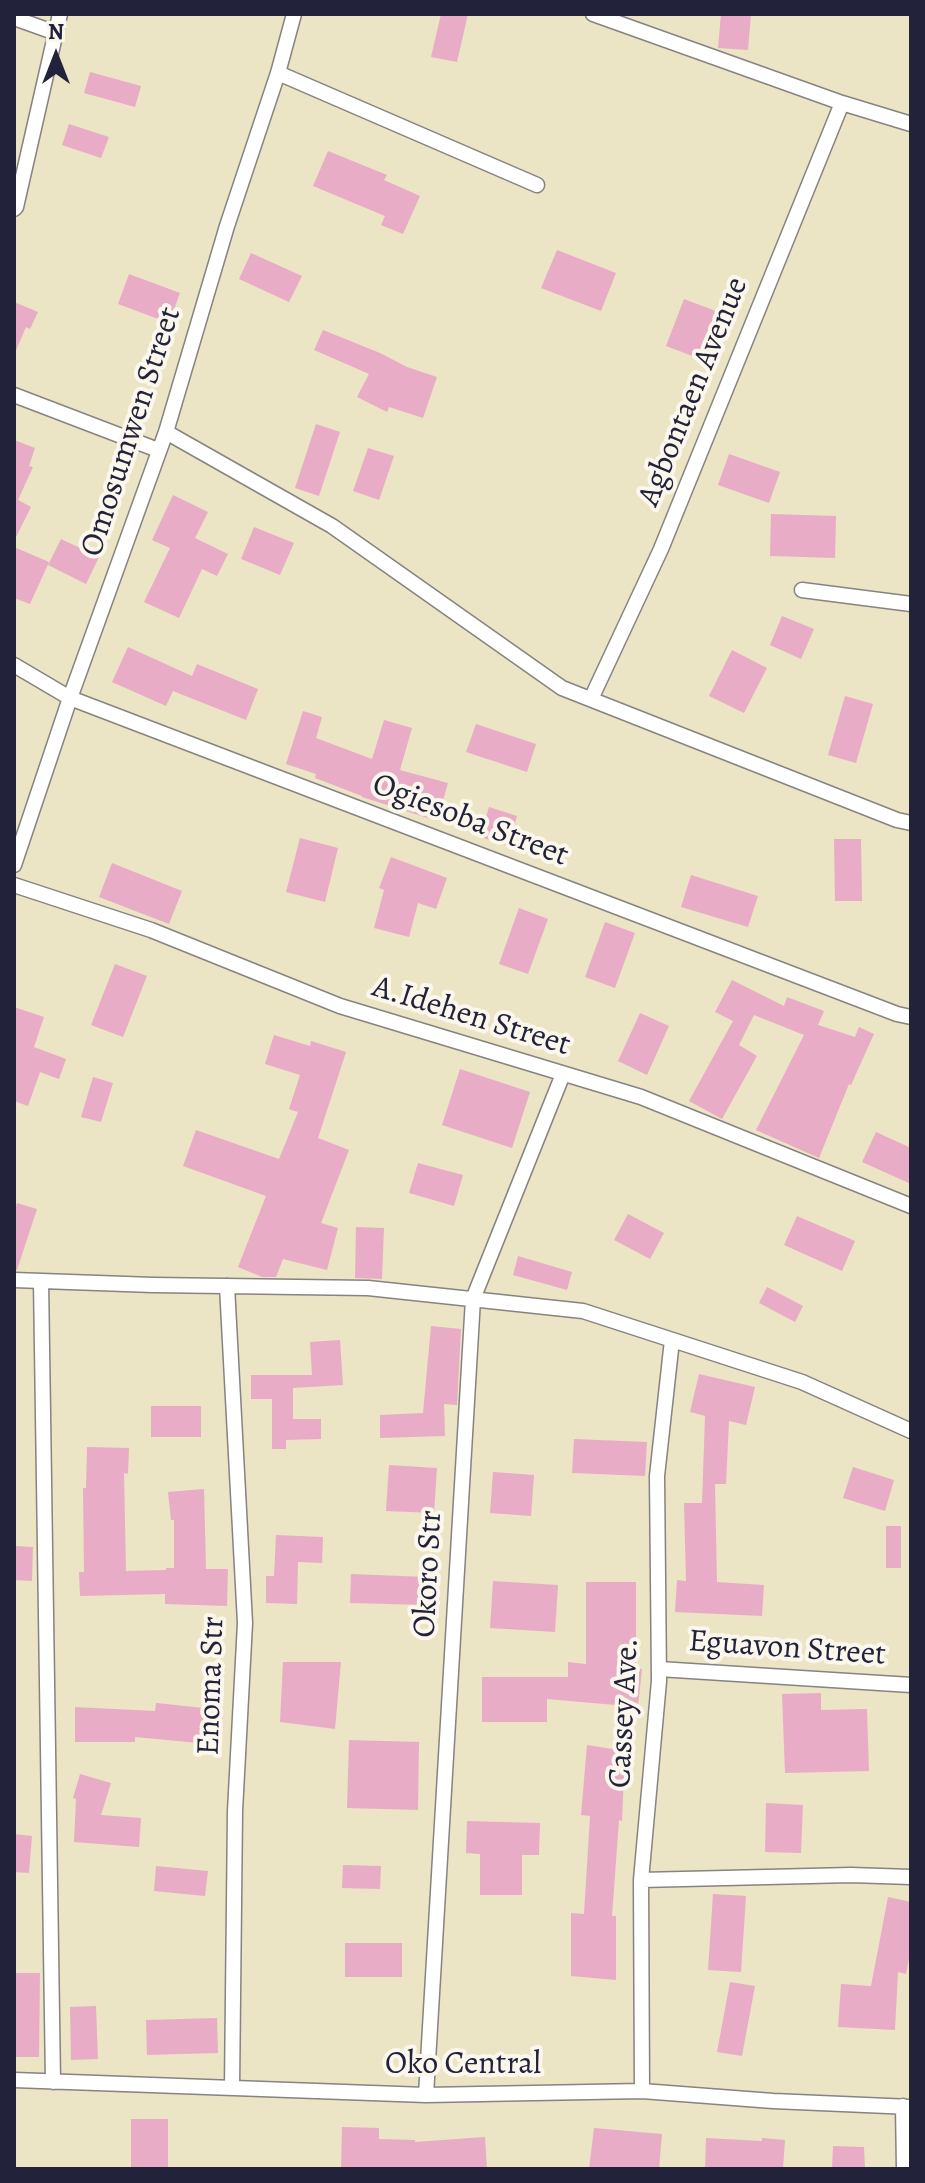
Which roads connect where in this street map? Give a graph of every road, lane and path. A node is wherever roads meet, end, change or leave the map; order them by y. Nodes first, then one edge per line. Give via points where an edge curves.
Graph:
1 (60, 14) edge
2 (294, 14) edge
3 (593, 14) edge
4 (14, 18) edge
5 (56, 33) junction
6 (278, 73) junction
7 (842, 103) junction
8 (911, 124) edge
9 (537, 185) dead end
10 (14, 209) edge
11 (14, 395) edge
12 (166, 432) junction
13 (158, 450) junction
14 (802, 590) dead end
15 (911, 604) edge
16 (14, 665) edge
17 (70, 698) junction
18 (591, 699) junction
19 (911, 823) edge
20 (14, 865) edge
21 (14, 885) edge
22 (911, 1017) edge
23 (563, 1074) junction
24 (911, 1206) edge
25 (14, 1280) edge
26 (41, 1281) junction
27 (227, 1286) junction
28 (473, 1299) junction
29 (672, 1340) junction
30 (911, 1431) edge
31 (659, 1669) junction
32 (911, 1685) edge
33 (911, 1877) edge
34 (641, 1880) junction
35 (14, 2080) edge
36 (53, 2082) junction
37 (232, 2088) junction
38 (642, 2091) junction
39 (426, 2095) junction
40 (907, 2106) edge
41 (904, 2169) edge

1 - 5 street
2 - 6 street, Omosumwen Street
3 - 7 street
4 - 5 street
5 - 10 street
6 - 9 street
6 - 12 street, Omosumwen Street
7 - 8 street
7 - 18 street, Agbontaen Avenue via 661,549
11 - 13 street
12 - 13 street, Omosumwen Street
12 - 18 street via 332,526 562,688
13 - 17 street, Omosumwen Street
14 - 15 street
16 - 17 street, Ogiesoba Street
17 - 20 street, Omosumwen Street
17 - 22 street, Ogiesoba Street
18 - 19 street
21 - 23 street, A.Idehen Street via 151,930 340,1006
23 - 24 street, A.Idehen Street via 641,1097
23 - 28 street, Okoro Str
25 - 26 street
26 - 27 street
26 - 36 street
27 - 28 street via 368,1288
27 - 37 street, Enoma Str via 245,1623 235,1811
28 - 29 street via 583,1311
28 - 39 street, Okoro Str
29 - 30 street via 802,1382
29 - 31 street, Cassey Ave. via 657,1476
31 - 32 street, Eguavon Street
31 - 34 street, Cassey Ave.
33 - 34 street
34 - 38 street, Cassey Ave.
35 - 36 street, Oko Central
36 - 37 street, Oko Central
37 - 39 street, Oko Central
38 - 39 street, Oko Central
38 - 40 street, Oko Central
40 - 41 street

